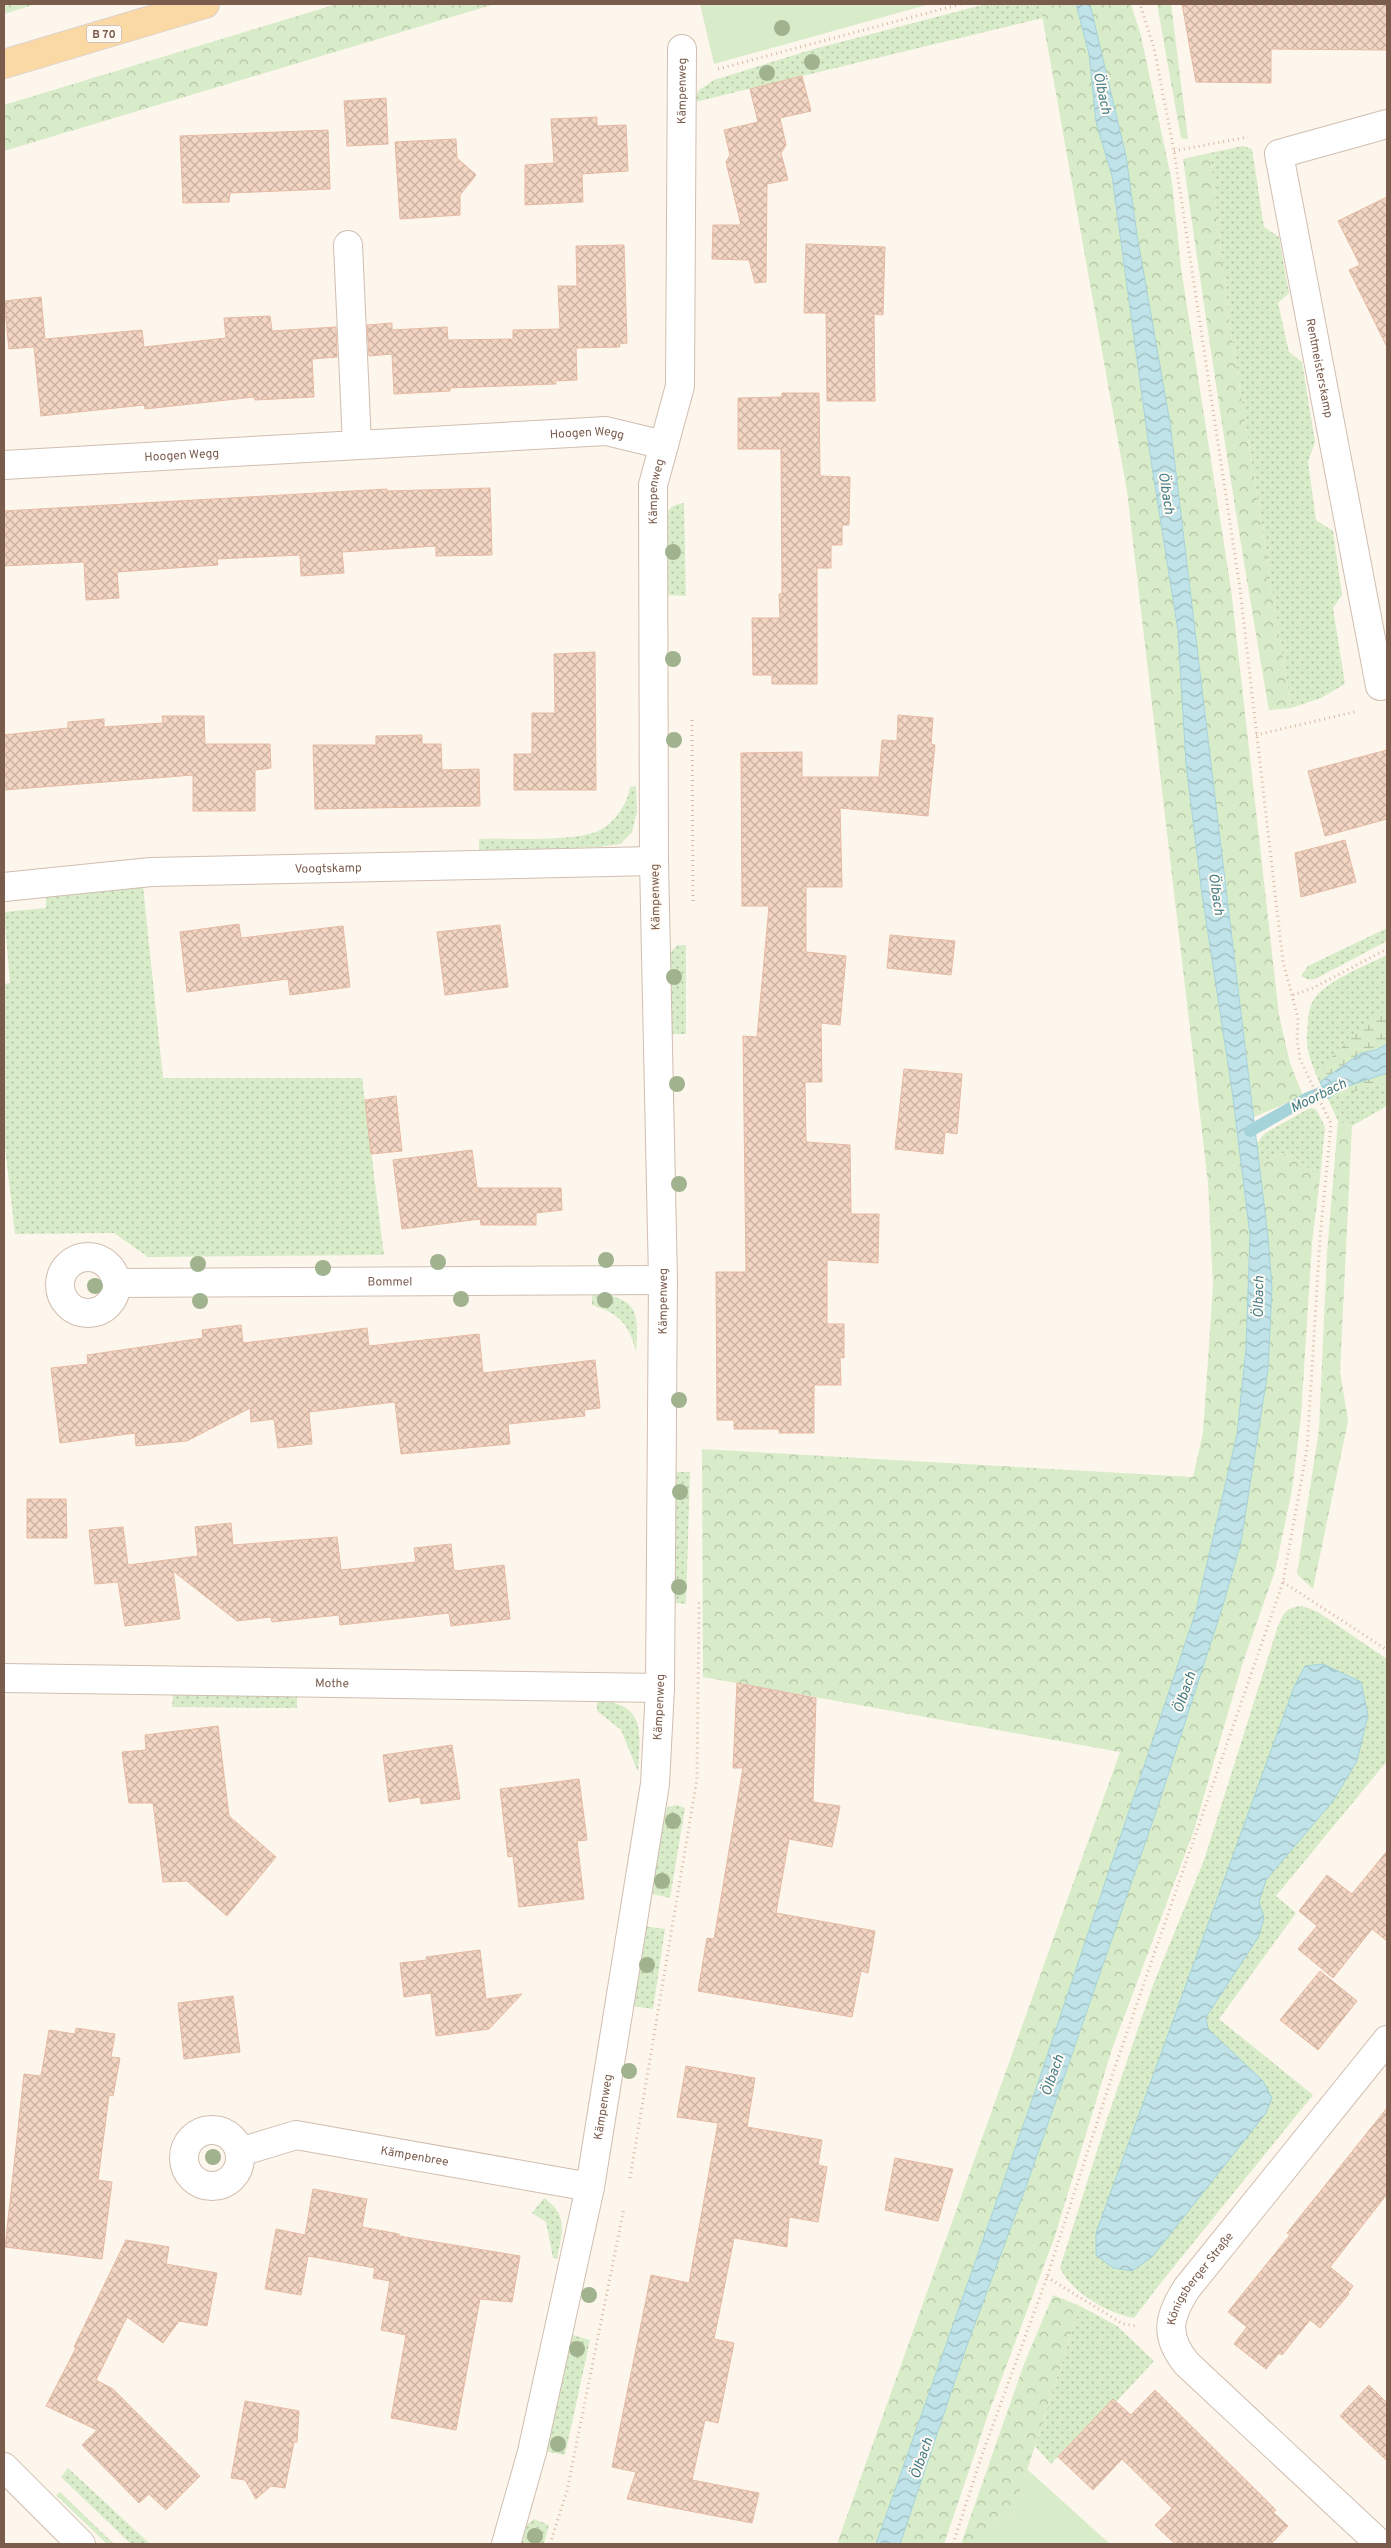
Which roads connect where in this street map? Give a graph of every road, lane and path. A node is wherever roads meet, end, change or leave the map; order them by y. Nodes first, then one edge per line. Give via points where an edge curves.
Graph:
1 (205, 4) edge
2 (961, 4) edge
3 (1140, 4) edge
4 (682, 49) dead end
5 (4, 64) edge
6 (682, 84) junction
7 (1387, 124) edge
8 (1174, 151) junction
9 (1279, 154) junction
10 (348, 245) dead end
11 (357, 444) junction
12 (664, 445) junction
13 (4, 465) edge
14 (1383, 685) edge
15 (1256, 735) junction
16 (654, 861) junction
17 (4, 887) edge
18 (1387, 949) edge
19 (1293, 995) junction
20 (663, 1280) junction
21 (116, 1283) dead end
22 (1283, 1582) junction
23 (1387, 1650) edge
24 (4, 1678) edge
25 (660, 1688) junction
26 (1387, 2040) edge
27 (240, 2152) dead end
28 (590, 2188) junction
29 (1047, 2277) junction
30 (1170, 2329) junction
31 (4, 2467) edge
32 (82, 2544) edge
33 (506, 2544) edge
34 (953, 2544) edge
35 (1380, 2544) edge

1 - 5 main road, B 70
2 - 6 path via 716,70
3 - 8 path via 1154,48
4 - 6 street, Kämpenweg
6 - 12 street, Kämpenweg via 680,386
7 - 9 street
8 - 9 path via 1251,136
8 - 15 path via 1240,589
9 - 14 street, Rentmeisterskamp
10 - 11 street
11 - 12 street, Hoogen Wegg via 606,431
11 - 13 street, Hoogen Wegg
12 - 16 street, Kämpenweg via 653,485
14 - 15 path via 1358,711
15 - 19 path via 1283,962
16 - 17 street, Voogtskamp via 151,872
16 - 20 street, Kämpenweg
18 - 19 path via 1313,988
19 - 22 path via 1300,1059 1331,1124 1320,1238 1307,1449
20 - 21 street, Bommel
20 - 25 street, Kämpenweg
22 - 23 path
22 - 29 path via 1115,2067
24 - 25 street, Mothe
25 - 28 street, Kämpenweg via 654,1784
26 - 30 street, Königsberger Straße via 1187,2288 1175,2306
27 - 28 street, Kämpenbree via 296,2135
28 - 33 street, Kämpenweg via 532,2452
29 - 30 path via 1123,2324
29 - 34 path
30 - 35 street, Königsberger Straße via 1175,2349 1188,2364
31 - 32 street

